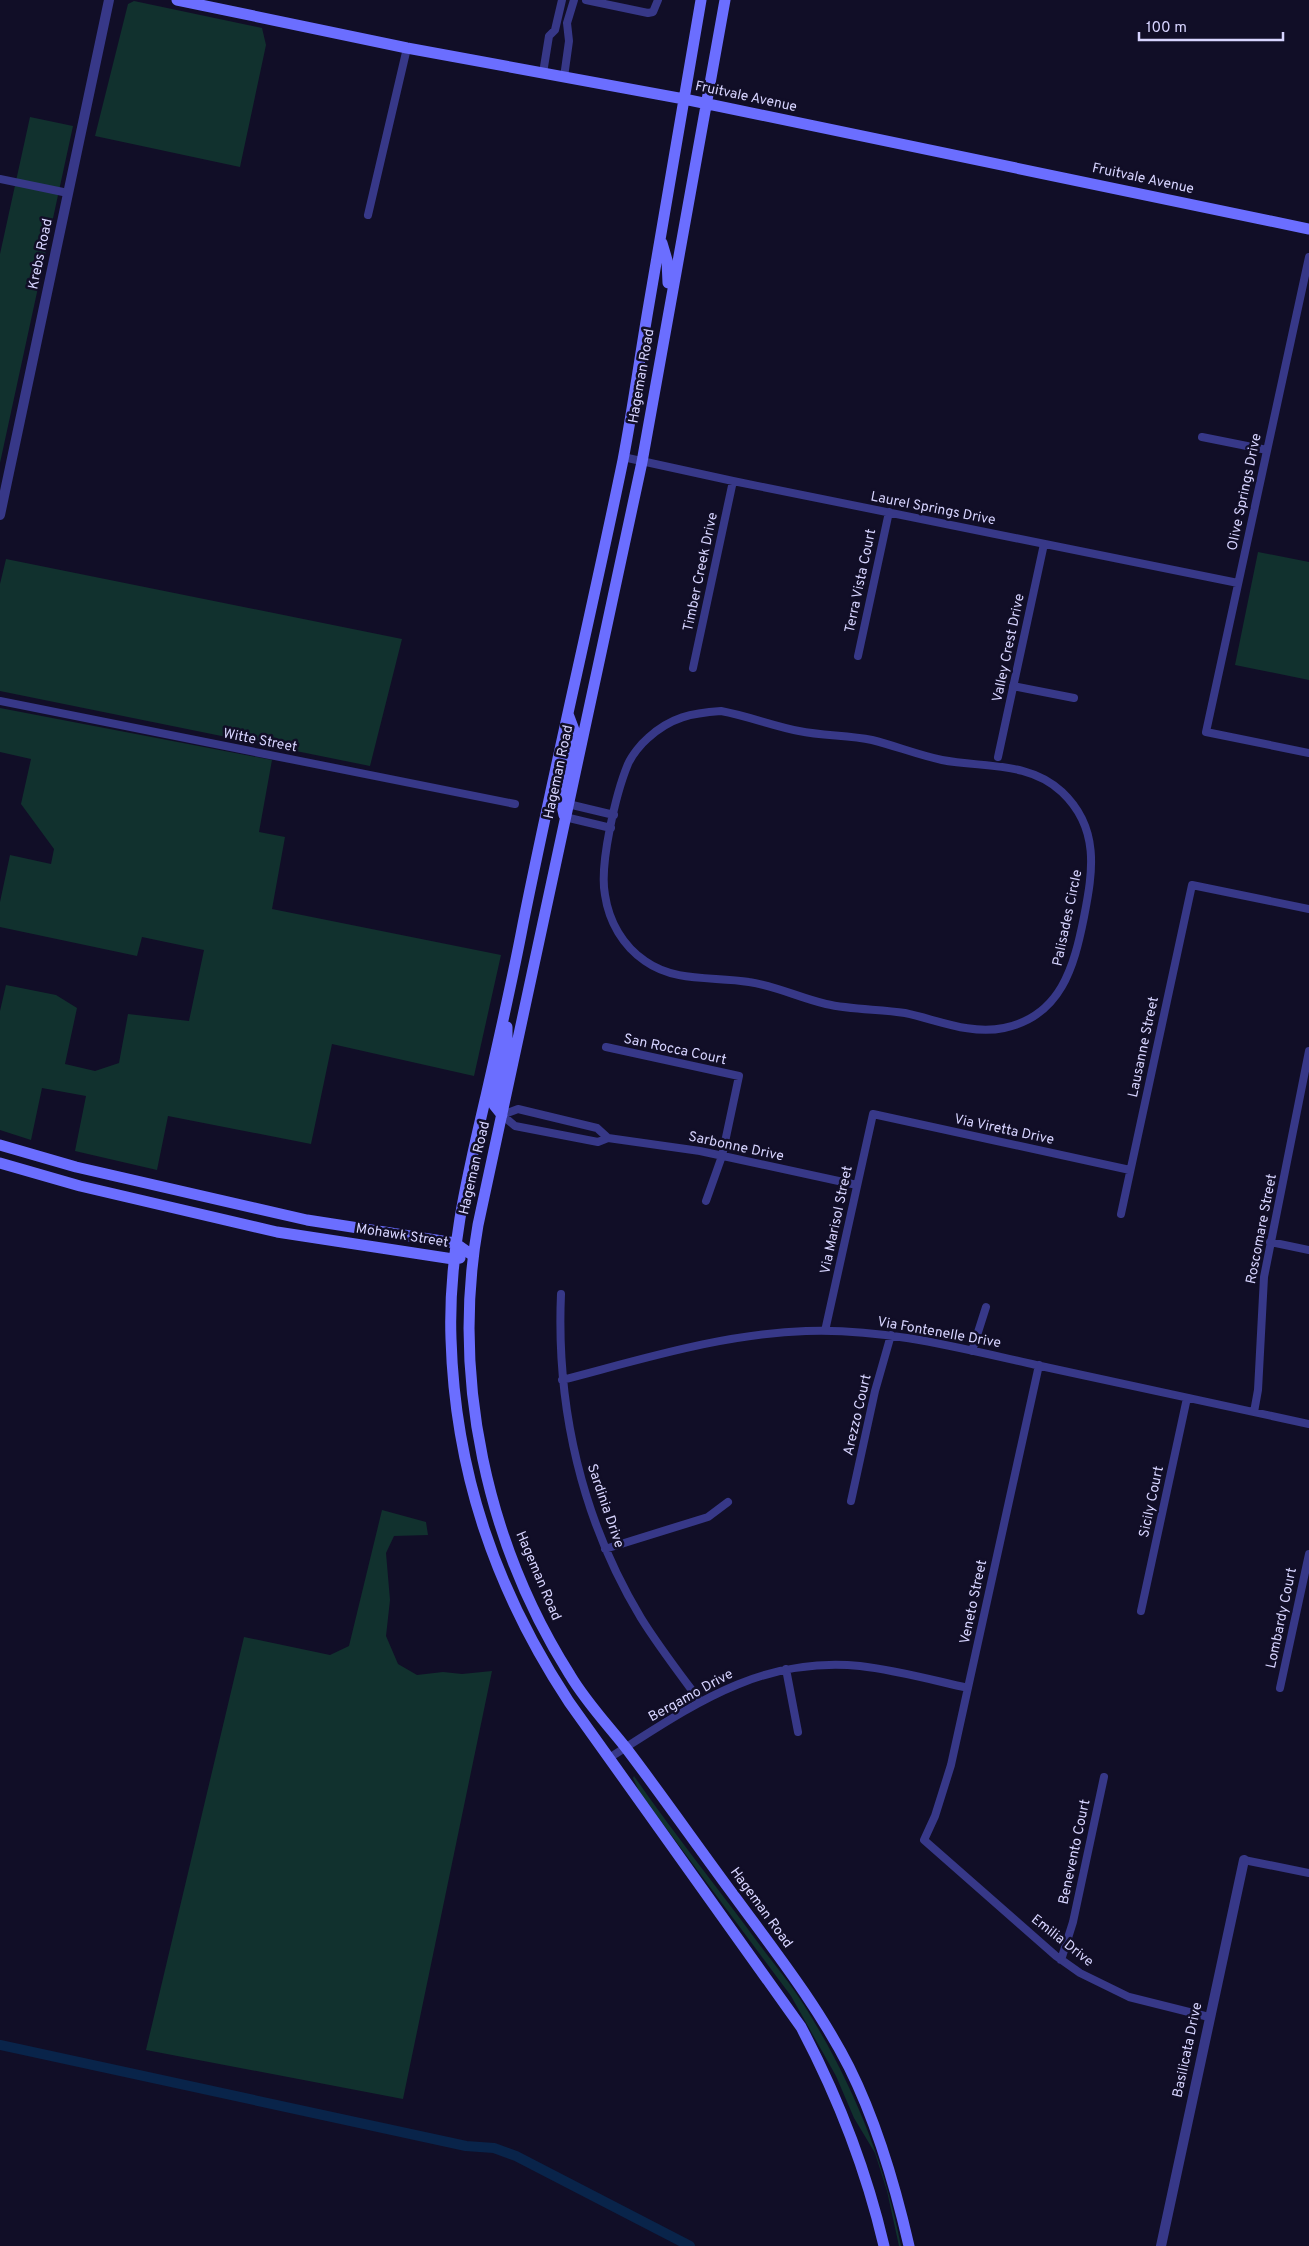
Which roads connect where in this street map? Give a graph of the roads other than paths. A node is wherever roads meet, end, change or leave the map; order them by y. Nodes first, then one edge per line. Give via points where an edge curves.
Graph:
1 (108, 0) edge
2 (177, 0) edge
3 (562, 0) edge
4 (574, 0) edge
5 (586, 0) edge
6 (658, 0) edge
7 (701, 0) edge
8 (725, 0) edge
9 (556, 30) junction
10 (568, 33) junction
11 (407, 48) junction
12 (543, 73) junction
13 (564, 77) junction
14 (684, 99) junction
15 (706, 104) junction
16 (0, 180) edge
17 (68, 193) junction
18 (368, 215) dead end
19 (1309, 229) edge
20 (661, 238) junction
21 (1309, 257) edge
22 (662, 343) junction
23 (1202, 437) dead end
24 (1267, 450) junction
25 (623, 457) junction
26 (642, 462) junction
27 (734, 481) junction
28 (889, 512) junction
29 (0, 515) edge
30 (1044, 544) junction
31 (1238, 583) junction
32 (858, 656) dead end
33 (693, 668) dead end
34 (1013, 686) junction
35 (1074, 698) dead end
36 (0, 701) edge
37 (568, 712) junction
38 (1309, 753) edge
39 (998, 757) dead end
40 (515, 804) dead end
41 (568, 804) junction
42 (597, 810) junction
43 (614, 815) junction
44 (565, 817) junction
45 (594, 824) junction
46 (611, 828) junction
47 (1309, 909) edge
48 (506, 1008) junction
49 (606, 1047) dead end
50 (1309, 1051) edge
51 (1307, 1076) edge
52 (873, 1114) joint
53 (502, 1115) junction
54 (608, 1138) junction
55 (0, 1144) edge
56 (722, 1156) junction
57 (0, 1164) edge
58 (1130, 1170) junction
59 (857, 1186) junction
60 (706, 1200) dead end
61 (1121, 1214) dead end
62 (1270, 1242) junction
63 (455, 1243) junction
64 (1309, 1250) edge
65 (472, 1255) junction
66 (453, 1259) junction
67 (561, 1294) dead end
68 (986, 1307) dead end
69 (825, 1331) junction
70 (891, 1335) junction
71 (972, 1351) junction
72 (1039, 1365) junction
73 (562, 1380) junction
74 (1187, 1398) junction
75 (1254, 1412) junction
76 (1309, 1424) edge
77 (851, 1501) dead end
78 (728, 1502) dead end
79 (606, 1549) junction
80 (1309, 1554) edge
81 (1141, 1612) dead end
82 (786, 1669) junction
83 (968, 1688) junction
84 (1280, 1688) dead end
85 (700, 1702) junction
86 (798, 1732) dead end
87 (626, 1748) junction
88 (609, 1758) junction
89 (1104, 1777) dead end
90 (924, 1840) joint
91 (1244, 1860) joint
92 (1309, 1874) edge
93 (1061, 1960) junction
94 (1209, 2017) junction
95 (884, 2246) edge
96 (909, 2246) edge
97 (1161, 2246) edge

1 - 17 street, Krebs Road
2 - 11 main road, Fruitvale Avenue
3 - 9 street
4 - 10 street via 567,23
5 - 6 street via 648,13 653,12
7 - 14 main road, Hageman Road
8 - 15 main road, Hageman Road
9 - 10 street
9 - 12 street via 549,36
10 - 13 street
11 - 12 main road, Fruitvale Avenue
11 - 18 street
12 - 13 main road, Fruitvale Avenue
13 - 14 main road, Fruitvale Avenue
14 - 15 main road, Fruitvale Avenue
14 - 20 main road, Hageman Road
15 - 19 main road, Fruitvale Avenue
15 - 22 main road, Hageman Road
16 - 17 street
17 - 29 street, Krebs Road
20 - 22 main road via 669,278 659,331
20 - 25 main road, Hageman Road
21 - 24 street, Olive Springs Drive
22 - 26 main road, Hageman Road
23 - 24 street
24 - 31 street, Olive Springs Drive
25 - 26 street, Laurel Springs Drive
25 - 37 main road, Hageman Road
26 - 27 street, Laurel Springs Drive
26 - 41 main road, Hageman Road
27 - 28 street, Laurel Springs Drive
27 - 33 street, Timber Creek Drive
28 - 30 street, Laurel Springs Drive
28 - 32 street, Terra Vista Court
30 - 31 street, Laurel Springs Drive
30 - 34 street, Valley Crest Drive
31 - 38 street, Olive Springs Drive via 1206,732
34 - 35 street
34 - 39 street, Valley Crest Drive
36 - 40 street, Witte Street
37 - 44 main road via 574,730 560,796
37 - 48 main road, Hageman Road
41 - 42 street
41 - 44 main road, Hageman Road
42 - 43 street
42 - 45 street
43 - 46 street, Palisades Circle
43 - 46 street, Palisades Circle via 629,762 646,739 668,723 694,713 721,711 804,732 876,741 945,761 1020,769 1042,778 1062,792 1078,811 1088,832 1092,856 1091,881 1077,953 1068,979 1052,1001 1030,1018 1005,1028 978,1030 897,1012 845,1008 751,982 672,974 646,962 625,944 611,919 604,892
44 - 45 street
44 - 53 main road, Hageman Road
45 - 46 street
47 - 58 street, Lausanne Street via 1192,885
48 - 53 main road via 507,1041 494,1105
48 - 63 main road, Hageman Road via 465,1184
49 - 56 street, San Rocca Court via 739,1076
50 - 51 street, Roscomare Street
51 - 62 street, Roscomare Street
52 - 58 street, Via Viretta Drive
52 - 59 street, Via Marisol Street
53 - 54 street, Sarbonne Drive via 515,1126 598,1142
53 - 54 street, Sarbonne Drive via 518,1109 597,1128
53 - 65 main road, Hageman Road
54 - 56 street, Sarbonne Drive
55 - 63 main road, Mohawk Street via 76,1167 307,1220
56 - 59 street, Sarbonne Drive
56 - 60 street
57 - 66 main road, Mohawk Street via 277,1232
58 - 61 street, Lausanne Street
59 - 69 street, Via Marisol Street
62 - 64 street
62 - 75 street, Roscomare Street via 1264,1277
63 - 65 main road, Mohawk Street
63 - 66 main road, Hageman Road
65 - 66 main road, Mohawk Street
65 - 87 main road, Hageman Road via 469,1340 472,1386 483,1461 506,1544 552,1646 588,1702
66 - 88 main road, Hageman Road via 450,1335 453,1381 465,1461 476,1506 502,1582 533,1644
67 - 73 street, Sardinia Drive
68 - 71 street
69 - 70 street, Via Fontenelle Drive
69 - 73 street, Via Fontenelle Drive via 729,1339
70 - 71 street, Via Fontenelle Drive
70 - 77 street, Arezzo Court
71 - 72 street, Via Fontenelle Drive
72 - 74 street, Via Fontenelle Drive
72 - 83 street, Veneto Street
73 - 79 street, Sardinia Drive via 575,1457
74 - 75 street, Via Fontenelle Drive
74 - 81 street, Sicily Court
75 - 76 street, Via Fontenelle Drive
78 - 79 street via 708,1517
79 - 85 street, Sardinia Drive via 642,1619
80 - 84 street, Lombardy Court
82 - 83 street, Bergamo Drive via 859,1666
82 - 85 street, Bergamo Drive via 743,1681
82 - 86 street
83 - 90 street, Veneto Street via 944,1792
85 - 87 street, Bergamo Drive
87 - 88 street, Bergamo Drive
87 - 96 main road, Hageman Road via 825,2024 869,2116 897,2195
88 - 95 main road, Hageman Road via 801,2028 844,2116 875,2208
89 - 93 street, Benevento Court via 1073,1922
90 - 93 street, Emilia Drive
91 - 92 street
91 - 94 street, Basilicata Drive
93 - 94 street, Emilia Drive via 1129,1997
94 - 97 street, Basilicata Drive

